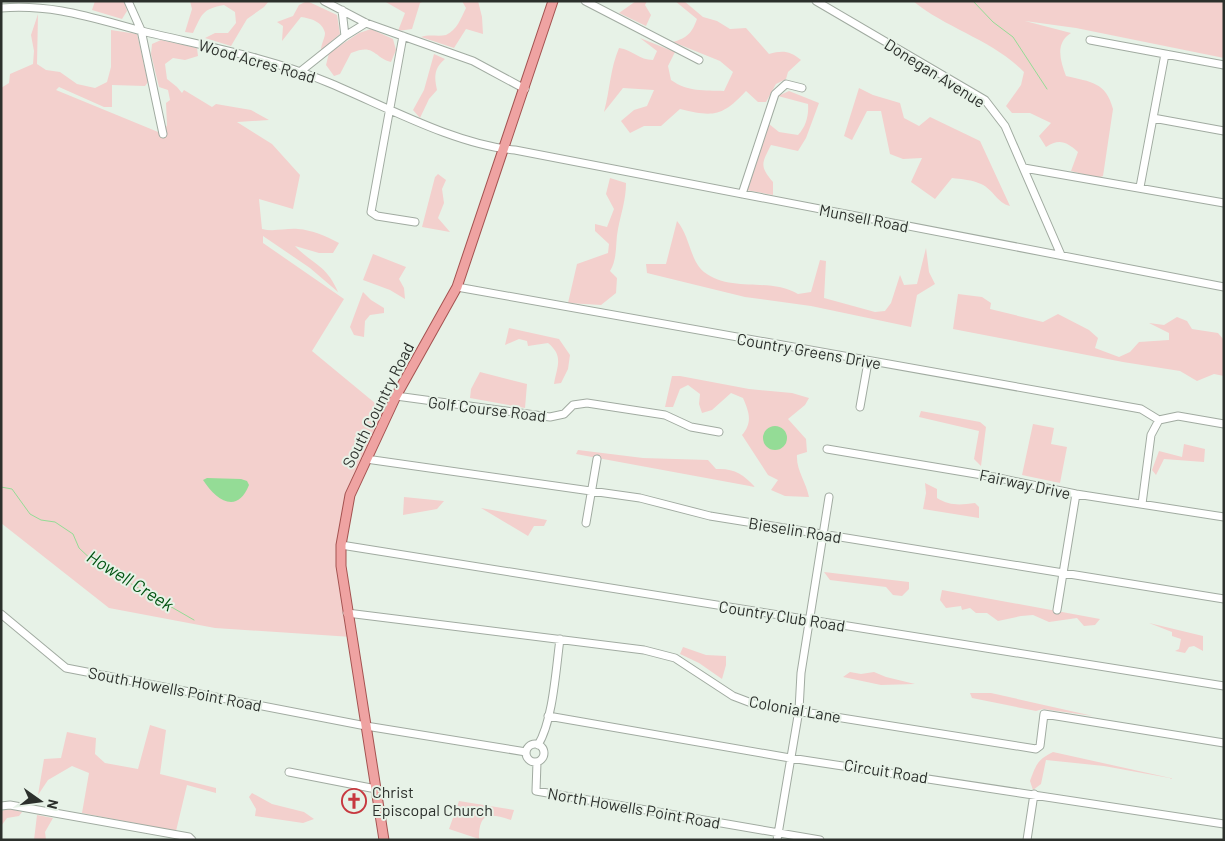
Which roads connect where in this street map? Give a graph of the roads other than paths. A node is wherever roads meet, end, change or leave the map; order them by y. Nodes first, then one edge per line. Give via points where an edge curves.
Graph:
1 (128, 1) edge
2 (324, 1) edge
3 (553, 1) edge
4 (585, 1) edge
5 (816, 1) edge
6 (1, 8) edge
7 (342, 10) junction
8 (366, 23) junction
9 (141, 30) junction
10 (345, 36) junction
11 (403, 36) junction
12 (1090, 40) dead end
13 (1165, 54) junction
14 (699, 60) dead end
15 (1224, 64) edge
16 (301, 71) junction
17 (802, 88) dead end
18 (524, 89) junction
19 (390, 108) junction
20 (1153, 118) junction
21 (1224, 131) edge
22 (163, 134) dead end
23 (505, 149) junction
24 (1024, 168) junction
25 (1140, 187) junction
26 (742, 194) junction
27 (1224, 203) edge
28 (415, 222) dead end
29 (1061, 255) junction
30 (456, 287) junction
31 (1224, 287) edge
32 (868, 362) junction
33 (396, 396) junction
34 (860, 407) dead end
35 (1159, 420) junction
36 (1224, 424) edge
37 (720, 432) dead end
38 (827, 449) dead end
39 (597, 458) dead end
40 (366, 459) junction
41 (592, 490) junction
42 (1076, 494) junction
43 (829, 496) dead end
44 (1142, 504) junction
45 (1224, 518) edge
46 (586, 524) dead end
47 (823, 534) junction
48 (341, 545) junction
49 (1063, 573) junction
50 (1224, 599) edge
51 (1057, 610) dead end
52 (347, 613) junction
53 (1, 614) edge
54 (809, 620) junction
55 (560, 639) junction
56 (1224, 686) edge
57 (799, 710) junction
58 (548, 716) junction
59 (366, 726) junction
60 (1224, 744) edge
61 (538, 745) junction
62 (526, 752) junction
63 (790, 758) junction
64 (537, 762) junction
65 (289, 772) dead end
66 (376, 789) junction
67 (1034, 794) junction
68 (1, 806) edge
69 (1224, 824) edge
70 (777, 837) edge
71 (192, 840) edge
72 (384, 840) edge
73 (820, 840) edge
74 (1027, 840) edge

1 - 9 street
2 - 7 street
3 - 18 main road, South Country Road
4 - 14 street
5 - 24 street, Donegan Avenue via 985,100 1005,126
6 - 9 street, Wood Acres Road via 49,8
7 - 8 street
7 - 10 street
8 - 10 street
8 - 11 street
9 - 16 street, Wood Acres Road
9 - 22 street
10 - 16 street
11 - 18 street via 473,61
11 - 19 street
12 - 13 street
13 - 15 street
13 - 20 street
16 - 19 street, Wood Acres Road
17 - 26 street via 786,84 775,94
18 - 23 main road, South Country Road
19 - 23 street, Wood Acres Road via 447,133
19 - 28 street via 371,212 377,216
20 - 21 street
20 - 25 street
23 - 26 street, Munsell Road
23 - 30 main road, South Country Road
24 - 25 street
24 - 29 street, Donegan Avenue
25 - 27 street
26 - 29 street, Munsell Road
29 - 31 street, Munsell Road
30 - 32 street, Country Greens Drive
30 - 33 main road, South Country Road
32 - 34 street
32 - 35 street, Country Greens Drive via 1141,409
33 - 37 street, Golf Course Road via 550,418 564,414 573,405 587,403 666,415 691,427
33 - 40 main road, South Country Road
35 - 36 street via 1178,416
35 - 44 street via 1152,435
38 - 42 street, Fairway Drive
39 - 41 street
40 - 41 street, Bieselin Road
40 - 48 main road, South Country Road via 350,495
41 - 46 street
41 - 47 street, Bieselin Road via 640,498 710,516
42 - 44 street, Fairway Drive
42 - 49 street
43 - 47 street
44 - 45 street, Fairway Drive
47 - 49 street, Bieselin Road
47 - 54 street
48 - 52 main road, South Country Road
48 - 54 street, Country Club Road
49 - 50 street, Bieselin Road
49 - 51 street
52 - 55 street, Colonial Lane
52 - 59 main road, South Country Road
53 - 59 street, South Howells Point Road via 66,668
54 - 56 street, Country Club Road
54 - 57 street
55 - 57 street, Colonial Lane via 665,655 684,663 742,700
55 - 58 street
57 - 60 street, Colonial Lane via 1036,749 1040,746 1044,714
57 - 63 street
58 - 61 street
58 - 63 street, Circuit Road
59 - 62 street
59 - 66 main road, South Country Road
61 - 62 street via 532,745
61 - 64 street via 544,753
62 - 64 street via 529,760
63 - 67 street, Circuit Road
63 - 70 street
64 - 70 street, North Howells Point Road via 536,791
65 - 66 street
66 - 72 main road, South Country Road
67 - 69 street, Circuit Road
67 - 74 street
68 - 71 street via 10,805
70 - 73 street, North Howells Point Road

